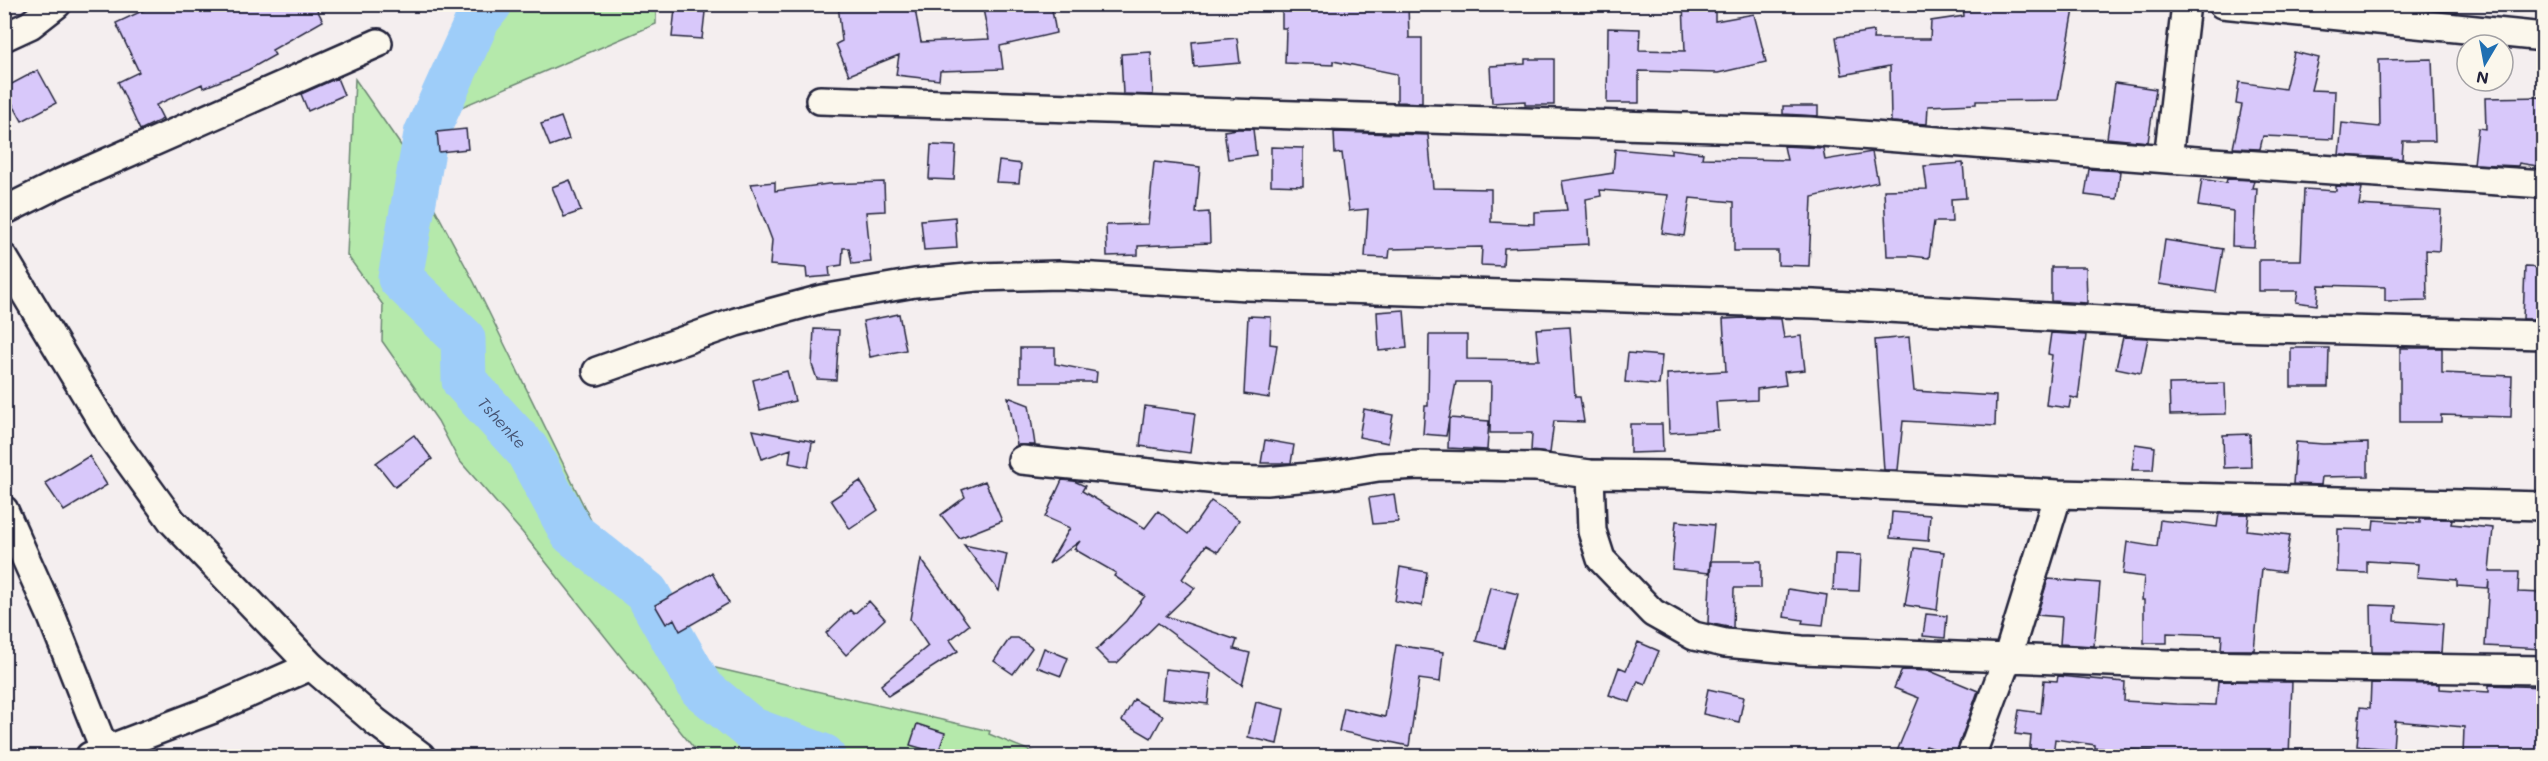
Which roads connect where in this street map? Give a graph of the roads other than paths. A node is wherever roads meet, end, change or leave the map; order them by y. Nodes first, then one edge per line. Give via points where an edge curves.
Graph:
1 (57, 4) edge
2 (2186, 4) edge
3 (2238, 6) edge
4 (4, 37) edge
5 (2544, 37) edge
6 (378, 43) dead end
7 (820, 100) dead end
8 (2168, 159) junction
9 (2544, 184) edge
10 (4, 211) edge
11 (4, 258) edge
12 (2544, 335) edge
13 (597, 371) dead end
14 (1022, 460) dead end
15 (1590, 474) junction
16 (2058, 494) junction
17 (2544, 506) edge
18 (4, 510) edge
19 (2007, 659) junction
20 (311, 666) junction
21 (2544, 670) edge
22 (376, 722) junction
23 (101, 755) edge
24 (389, 756) edge
25 (421, 756) edge
26 (1971, 756) edge

1 - 4 street via 30,25
2 - 8 street
3 - 5 street
6 - 10 street
7 - 8 street via 1809,131
8 - 9 street
11 - 20 street via 112,438 172,521
12 - 13 street via 2230,327 1814,304 1248,286 1059,275 915,283 822,299 736,322
14 - 15 street via 1219,480 1266,481 1420,465 1536,467
15 - 16 street
15 - 19 street via 1592,531 1601,559 1653,613 1695,636 1725,643 1802,650
16 - 17 street
16 - 19 street
18 - 23 street via 52,617
19 - 21 street
19 - 26 street
20 - 22 street
20 - 23 street
22 - 24 street
22 - 25 street

